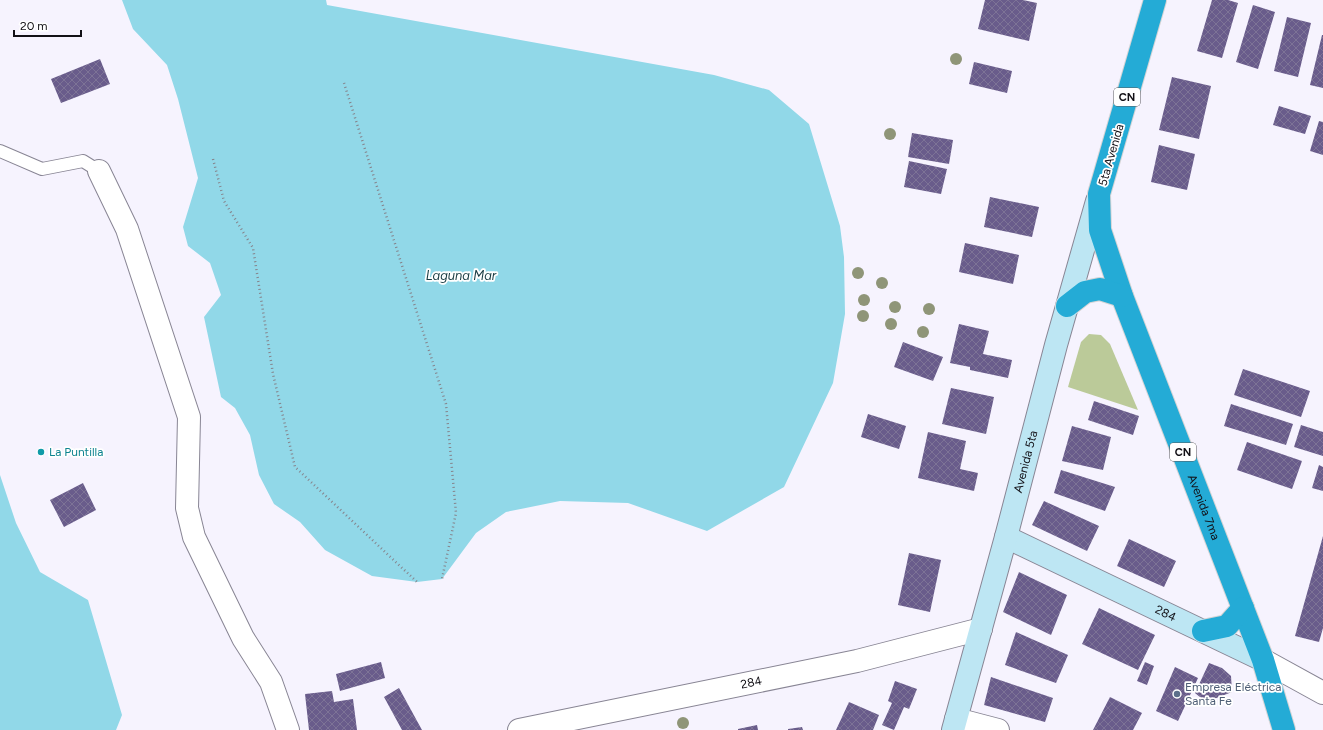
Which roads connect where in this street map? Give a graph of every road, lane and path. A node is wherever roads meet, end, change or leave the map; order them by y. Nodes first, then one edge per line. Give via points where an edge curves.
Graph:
1 (1155, 0) edge
2 (344, 83) dead end
3 (0, 151) edge
4 (213, 159) dead end
5 (99, 171) joint
6 (1099, 194) junction
7 (1122, 296) junction
8 (1067, 306) junction
9 (1006, 537) junction
10 (442, 579) dead end
11 (417, 582) dead end
12 (1243, 608) junction
13 (981, 629) junction
14 (1203, 631) junction
15 (1263, 660) junction
16 (1323, 693) edge
17 (955, 724) edge
18 (288, 730) edge
19 (520, 730) edge
20 (998, 730) edge
21 (1284, 730) edge

1 - 6 highway, 5ta Avenida / CN
2 - 10 path via 446,404 456,513
3 - 5 lane via 42,168 83,161
4 - 11 path via 224,201 253,248 274,374 295,468
5 - 18 street via 127,229 189,417 186,508 194,536 243,638 271,682
6 - 7 highway, Avenida 7ma / CN via 1100,230
6 - 8 street, Avenida 5ta
7 - 8 highway via 1100,289 1085,292
7 - 12 highway, Avenida 7ma / CN
8 - 9 street, Avenida 5ta
9 - 13 street, Avenida 5ta
9 - 14 street, 284
12 - 14 highway via 1227,626
12 - 15 highway, Avenida 7ma / CN
13 - 17 street, Avenida 5ta
13 - 19 street, 284 via 857,662
14 - 15 street, 284
15 - 16 street, 284
15 - 21 highway, Avenida 7ma / CN
17 - 20 street

